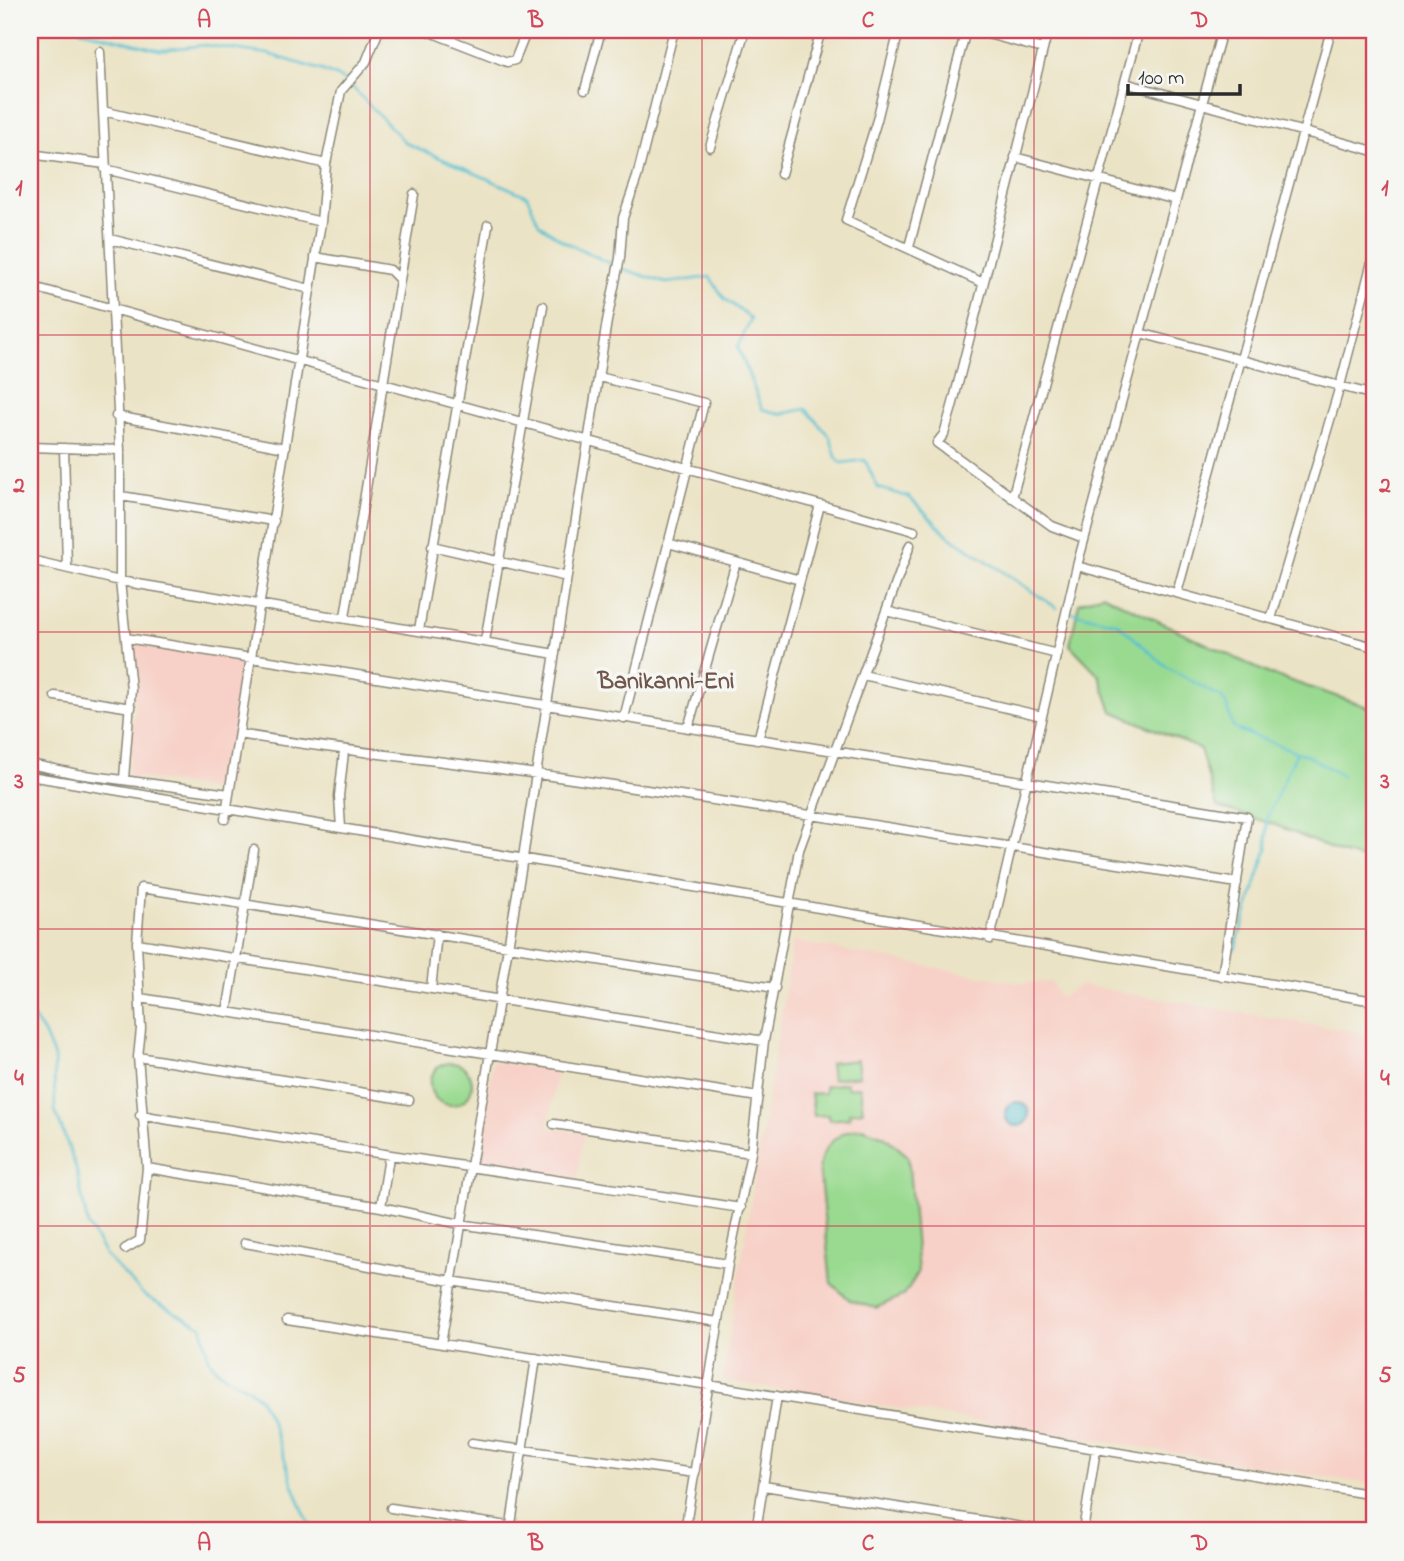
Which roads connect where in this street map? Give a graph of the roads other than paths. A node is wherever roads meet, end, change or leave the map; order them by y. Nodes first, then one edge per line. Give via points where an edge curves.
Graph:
1 (379, 30) edge
2 (425, 30) edge
3 (450, 30) edge
4 (527, 30) edge
5 (601, 30) edge
6 (674, 30) edge
7 (745, 30) edge
8 (821, 30) edge
9 (899, 30) edge
10 (966, 30) edge
11 (973, 30) edge
12 (1048, 30) edge
13 (1139, 30) edge
14 (1222, 30) edge
15 (1331, 30) edge
16 (448, 40) junction
17 (1043, 50) junction
18 (100, 52) dead end
19 (1125, 83) junction
20 (585, 90) dead end
21 (1202, 104) junction
22 (103, 111) junction
23 (1303, 131) junction
24 (710, 147) dead end
25 (1374, 150) edge
26 (30, 154) edge
27 (1015, 157) junction
28 (326, 164) junction
29 (105, 167) junction
30 (781, 174) dead end
31 (1098, 178) junction
32 (414, 194) dead end
33 (1176, 200) junction
34 (321, 222) junction
35 (488, 225) dead end
36 (110, 239) junction
37 (909, 247) junction
38 (1374, 254) edge
39 (315, 257) junction
40 (400, 280) junction
41 (983, 283) junction
42 (30, 286) edge
43 (310, 289) junction
44 (543, 306) dead end
45 (112, 309) junction
46 (1140, 333) junction
47 (299, 360) junction
48 (1241, 360) junction
49 (599, 377) junction
50 (383, 384) junction
51 (1340, 386) junction
52 (1374, 396) edge
53 (456, 404) junction
54 (116, 416) junction
55 (524, 423) junction
56 (589, 441) junction
57 (30, 447) edge
58 (64, 448) junction
59 (285, 448) junction
60 (120, 450) junction
61 (688, 468) junction
62 (121, 496) junction
63 (1012, 498) junction
64 (820, 505) junction
65 (274, 521) junction
66 (914, 531) dead end
67 (1084, 538) junction
68 (668, 543) junction
69 (910, 545) dead end
70 (432, 546) junction
71 (35, 561) dead end
72 (500, 561) junction
73 (736, 562) junction
74 (1077, 566) junction
75 (67, 567) junction
76 (567, 576) junction
77 (800, 580) junction
78 (120, 581) junction
79 (1177, 593) junction
80 (261, 605) junction
81 (886, 611) junction
82 (345, 617) junction
83 (1272, 619) junction
84 (419, 630) junction
85 (1374, 635) edge
86 (126, 638) junction
87 (485, 641) junction
88 (1373, 647) edge
89 (555, 654) junction
90 (1057, 654) junction
91 (251, 658) junction
92 (863, 675) junction
93 (55, 696) dead end
94 (546, 706) junction
95 (131, 708) junction
96 (1042, 716) junction
97 (624, 718) junction
98 (688, 729) junction
99 (239, 734) junction
100 (758, 740) junction
101 (344, 752) junction
102 (835, 752) junction
103 (30, 764) edge
104 (534, 774) junction
105 (30, 776) edge
106 (124, 779) junction
107 (1027, 782) junction
108 (229, 794) junction
109 (227, 808) junction
110 (812, 815) junction
111 (225, 820) dead end
112 (341, 828) junction
113 (1012, 847) junction
114 (254, 850) dead end
115 (520, 859) junction
116 (1237, 883) junction
117 (245, 904) junction
118 (789, 904) junction
119 (437, 934) junction
120 (990, 939) junction
121 (137, 943) junction
122 (508, 946) junction
123 (236, 958) junction
124 (1222, 976) junction
125 (775, 988) junction
126 (431, 989) junction
127 (140, 998) junction
128 (499, 999) junction
129 (1374, 1001) edge
130 (227, 1012) junction
131 (764, 1041) junction
132 (490, 1054) junction
133 (138, 1057) junction
134 (758, 1097) junction
135 (409, 1100) dead end
136 (140, 1115) junction
137 (554, 1124) dead end
138 (751, 1153) junction
139 (389, 1157) junction
140 (471, 1166) junction
141 (147, 1168) junction
142 (381, 1207) junction
143 (741, 1208) junction
144 (460, 1224) junction
145 (245, 1243) dead end
146 (125, 1249) dead end
147 (728, 1264) junction
148 (451, 1281) junction
149 (287, 1320) dead end
150 (718, 1322) junction
151 (441, 1344) junction
152 (536, 1358) junction
153 (709, 1385) junction
154 (777, 1396) junction
155 (472, 1443) dead end
156 (522, 1449) junction
157 (1097, 1449) junction
158 (695, 1473) junction
159 (33, 1482) dead end
160 (764, 1486) junction
161 (1374, 1496) edge
162 (30, 1503) edge
163 (391, 1508) dead end
164 (510, 1529) edge
165 (540, 1531) edge
166 (685, 1531) edge
167 (756, 1531) edge
168 (1047, 1531) edge
169 (1083, 1531) edge

1 - 28 street via 366,62 341,91
2 - 16 street
3 - 16 street
4 - 16 street via 519,54 507,62
5 - 20 street
6 - 49 street via 623,218
7 - 24 street
8 - 30 street
9 - 37 street via 846,220
10 - 37 street
11 - 17 street
12 - 17 street
13 - 19 street
14 - 21 street
15 - 23 street
17 - 27 street
18 - 22 street
19 - 21 street
19 - 31 street
21 - 23 street
21 - 33 street
22 - 28 street
22 - 29 street
23 - 25 street
23 - 48 street
26 - 29 street
27 - 31 street
27 - 41 street
28 - 34 street
29 - 34 street
29 - 36 street
31 - 33 street
31 - 63 street
32 - 40 street
33 - 46 street
34 - 39 street
35 - 53 street
36 - 43 street
36 - 45 street
37 - 41 street
38 - 51 street
39 - 40 street via 390,270
39 - 43 street
40 - 50 street
41 - 63 street via 944,434 937,443
42 - 45 street
43 - 47 street
44 - 55 street
45 - 47 street
45 - 54 street
46 - 48 street
46 - 67 street
47 - 50 street
47 - 59 street
48 - 51 street
48 - 79 street
49 - 56 street
49 - 61 street via 704,403
50 - 53 street
50 - 82 street
51 - 52 street
51 - 83 street
53 - 55 street
53 - 70 street
54 - 59 street
54 - 60 street
55 - 56 street
55 - 72 street
56 - 61 street
56 - 76 street
57 - 58 street
58 - 60 street
58 - 75 street
59 - 65 street
60 - 62 street
61 - 64 street
61 - 68 street
62 - 65 street
62 - 78 street
63 - 67 street via 1052,526
64 - 66 street
64 - 77 street
65 - 80 street
67 - 74 street
68 - 73 street
68 - 97 street
69 - 81 street
70 - 72 street
70 - 84 street
71 - 75 street
72 - 76 street
72 - 87 street
73 - 77 street
73 - 98 street
74 - 79 street
74 - 90 street
75 - 78 street
76 - 89 street
77 - 100 street
78 - 80 street
78 - 86 street
79 - 83 street
80 - 82 street
80 - 91 street
81 - 90 street
81 - 92 street
82 - 84 street
83 - 88 street
84 - 87 street
85 - 88 street
86 - 91 street
86 - 95 street
87 - 89 street
89 - 94 street
90 - 96 street
91 - 94 street
91 - 99 street
92 - 96 street
92 - 102 street
93 - 95 street
94 - 97 street
94 - 104 street
95 - 106 street
96 - 107 street
97 - 98 street
98 - 100 street
99 - 101 street
99 - 108 street
100 - 102 street
101 - 104 street
101 - 112 street
102 - 107 street
102 - 110 street
103 - 106 street
104 - 110 street
104 - 115 street
105 - 109 street
106 - 108 street
107 - 113 street
107 - 116 street via 1247,817
108 - 109 street
109 - 111 street
109 - 112 street
110 - 113 street
110 - 118 street via 799,850
112 - 115 street
113 - 116 street
113 - 120 street
114 - 117 street
115 - 118 street
115 - 122 street
116 - 124 street
117 - 119 street
117 - 121 street via 141,888
117 - 123 street
118 - 120 street
118 - 125 street
119 - 122 street
119 - 126 street
120 - 124 street
121 - 123 street
121 - 127 street
122 - 125 street
122 - 128 street
123 - 126 street
123 - 130 street
124 - 129 street
125 - 131 street
126 - 128 street
127 - 130 street
127 - 133 street
128 - 131 street
128 - 132 street
130 - 132 street
131 - 134 street
132 - 134 street
132 - 140 street
133 - 135 street
133 - 136 street
134 - 138 street
136 - 139 street
136 - 141 street
137 - 138 street
138 - 143 street
139 - 140 street
139 - 142 street
140 - 143 street
140 - 144 street
141 - 142 street
141 - 146 street via 140,1240
142 - 144 street
143 - 147 street
144 - 147 street
144 - 148 street
145 - 148 street
147 - 150 street
148 - 150 street
148 - 151 street
149 - 151 street
150 - 153 street
151 - 152 street
152 - 153 street
152 - 156 street
153 - 154 street
153 - 158 street
154 - 157 street
154 - 160 street
155 - 156 street
156 - 158 street
156 - 164 street
157 - 161 street
157 - 169 street
158 - 166 street
159 - 162 street
160 - 167 street
160 - 168 street
163 - 164 street
164 - 165 street

